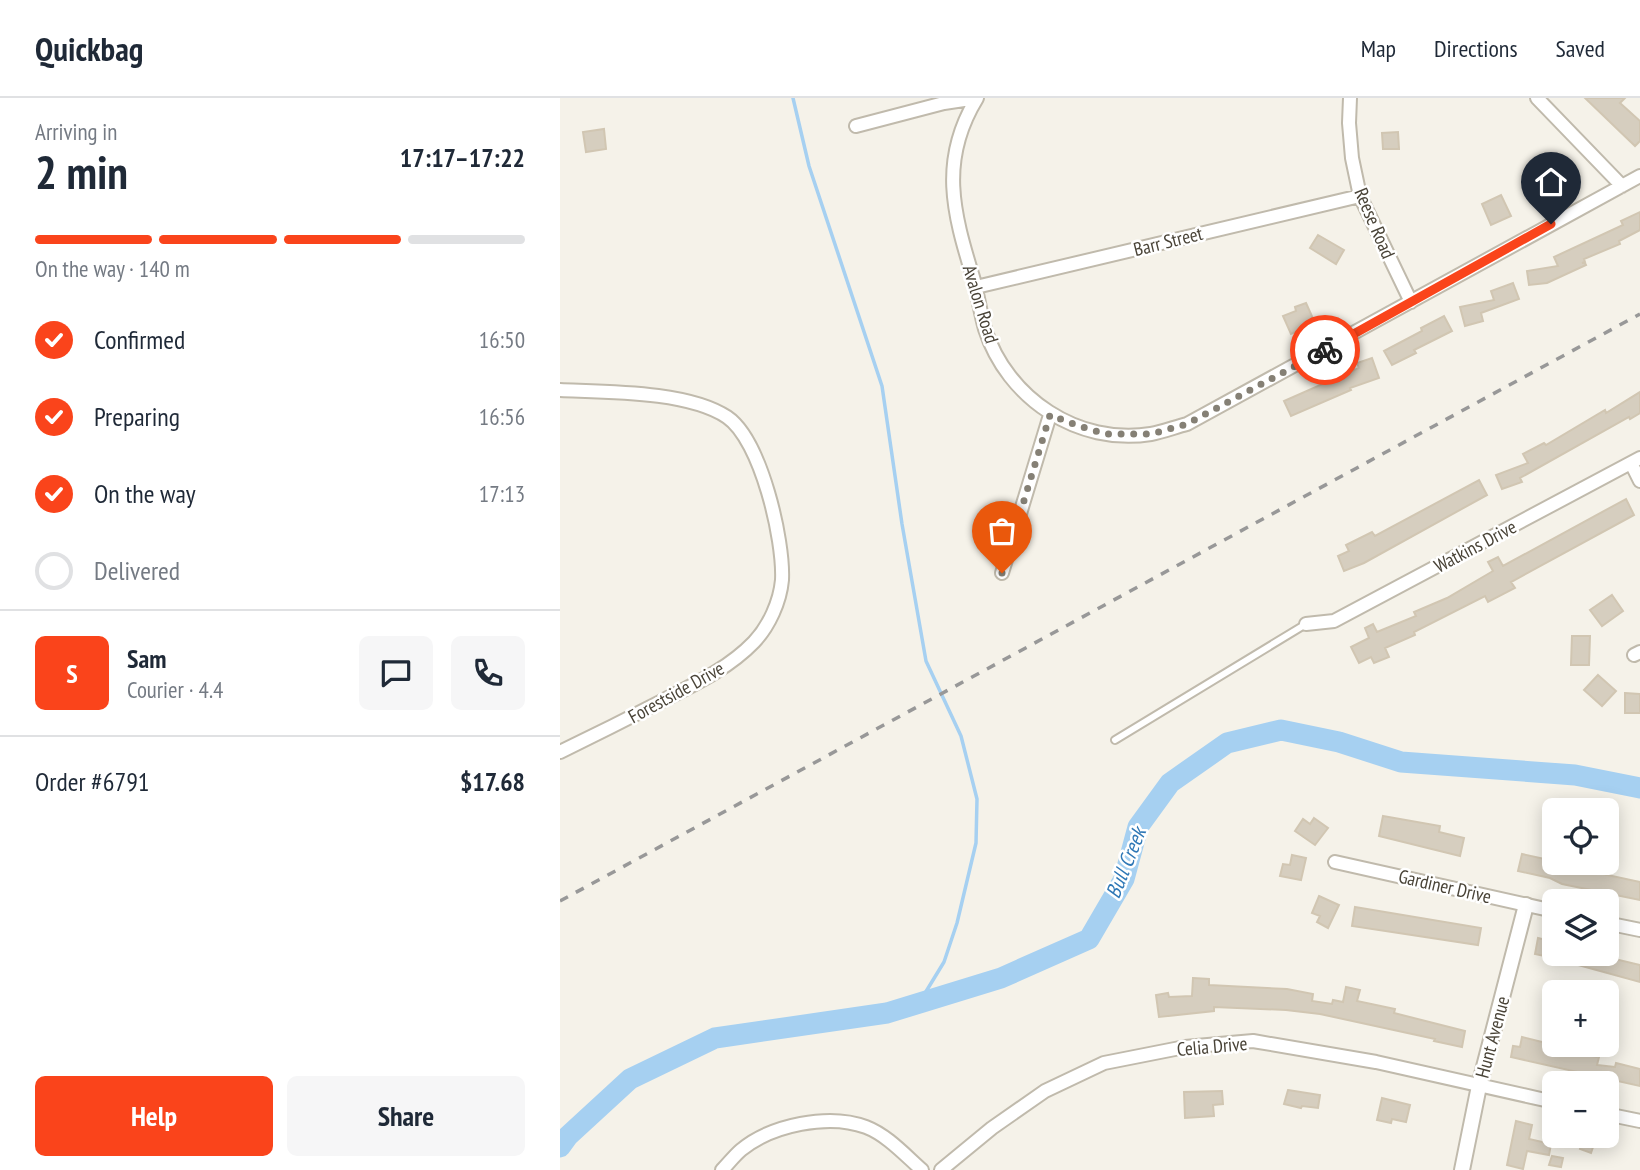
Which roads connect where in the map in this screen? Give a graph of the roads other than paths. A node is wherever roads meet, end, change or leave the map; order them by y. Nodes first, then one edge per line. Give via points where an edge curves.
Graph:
1 (977, 98) edge
2 (1350, 98) edge
3 (1537, 98) edge
4 (856, 126) dead end
5 (1640, 176) edge
6 (1622, 186) junction
7 (1360, 196) junction
8 (976, 287) junction
9 (1411, 302) junction
10 (560, 390) edge
11 (1050, 415) junction
12 (1636, 461) edge
13 (1640, 481) edge
14 (1002, 573) dead end
15 (1306, 624) joint
16 (1115, 740) dead end
17 (560, 752) edge
18 (1335, 862) dead end
19 (1526, 905) junction
20 (1542, 908) edge
21 (1619, 926) edge
22 (1640, 930) edge
23 (1479, 1086) junction
24 (1542, 1099) edge
25 (1619, 1117) edge
26 (1640, 1121) edge
27 (722, 1170) edge
28 (922, 1170) edge
29 (941, 1170) edge
30 (1462, 1170) edge

1 - 4 street
1 - 8 street, Avalon Road via 957,139 952,191
2 - 7 street, Reese Road via 1352,158
3 - 6 street
5 - 6 street
6 - 9 street
7 - 8 street, Barr Street
7 - 9 street, Reese Road
8 - 11 street, Avalon Road via 985,330 1001,365 1028,398
9 - 11 street via 1187,424 1151,434 1117,435
10 - 17 street, Forestside Drive via 662,397 699,404 727,417 747,441 768,488 782,582 766,625 736,657 705,679
11 - 14 street
12 - 13 street
12 - 15 street, Watkins Drive via 1334,621
15 - 16 lane
18 - 19 street, Gardiner Drive
19 - 20 street, Gardiner Drive
19 - 23 street, Hunt Avenue
21 - 22 street
23 - 24 street, Celia Drive
23 - 29 street, Celia Drive via 1253,1041 1185,1047 1104,1063 1045,1091
23 - 30 street, Hunt Avenue
25 - 26 street
27 - 28 street via 742,1149 774,1132 812,1121 845,1121 868,1127

